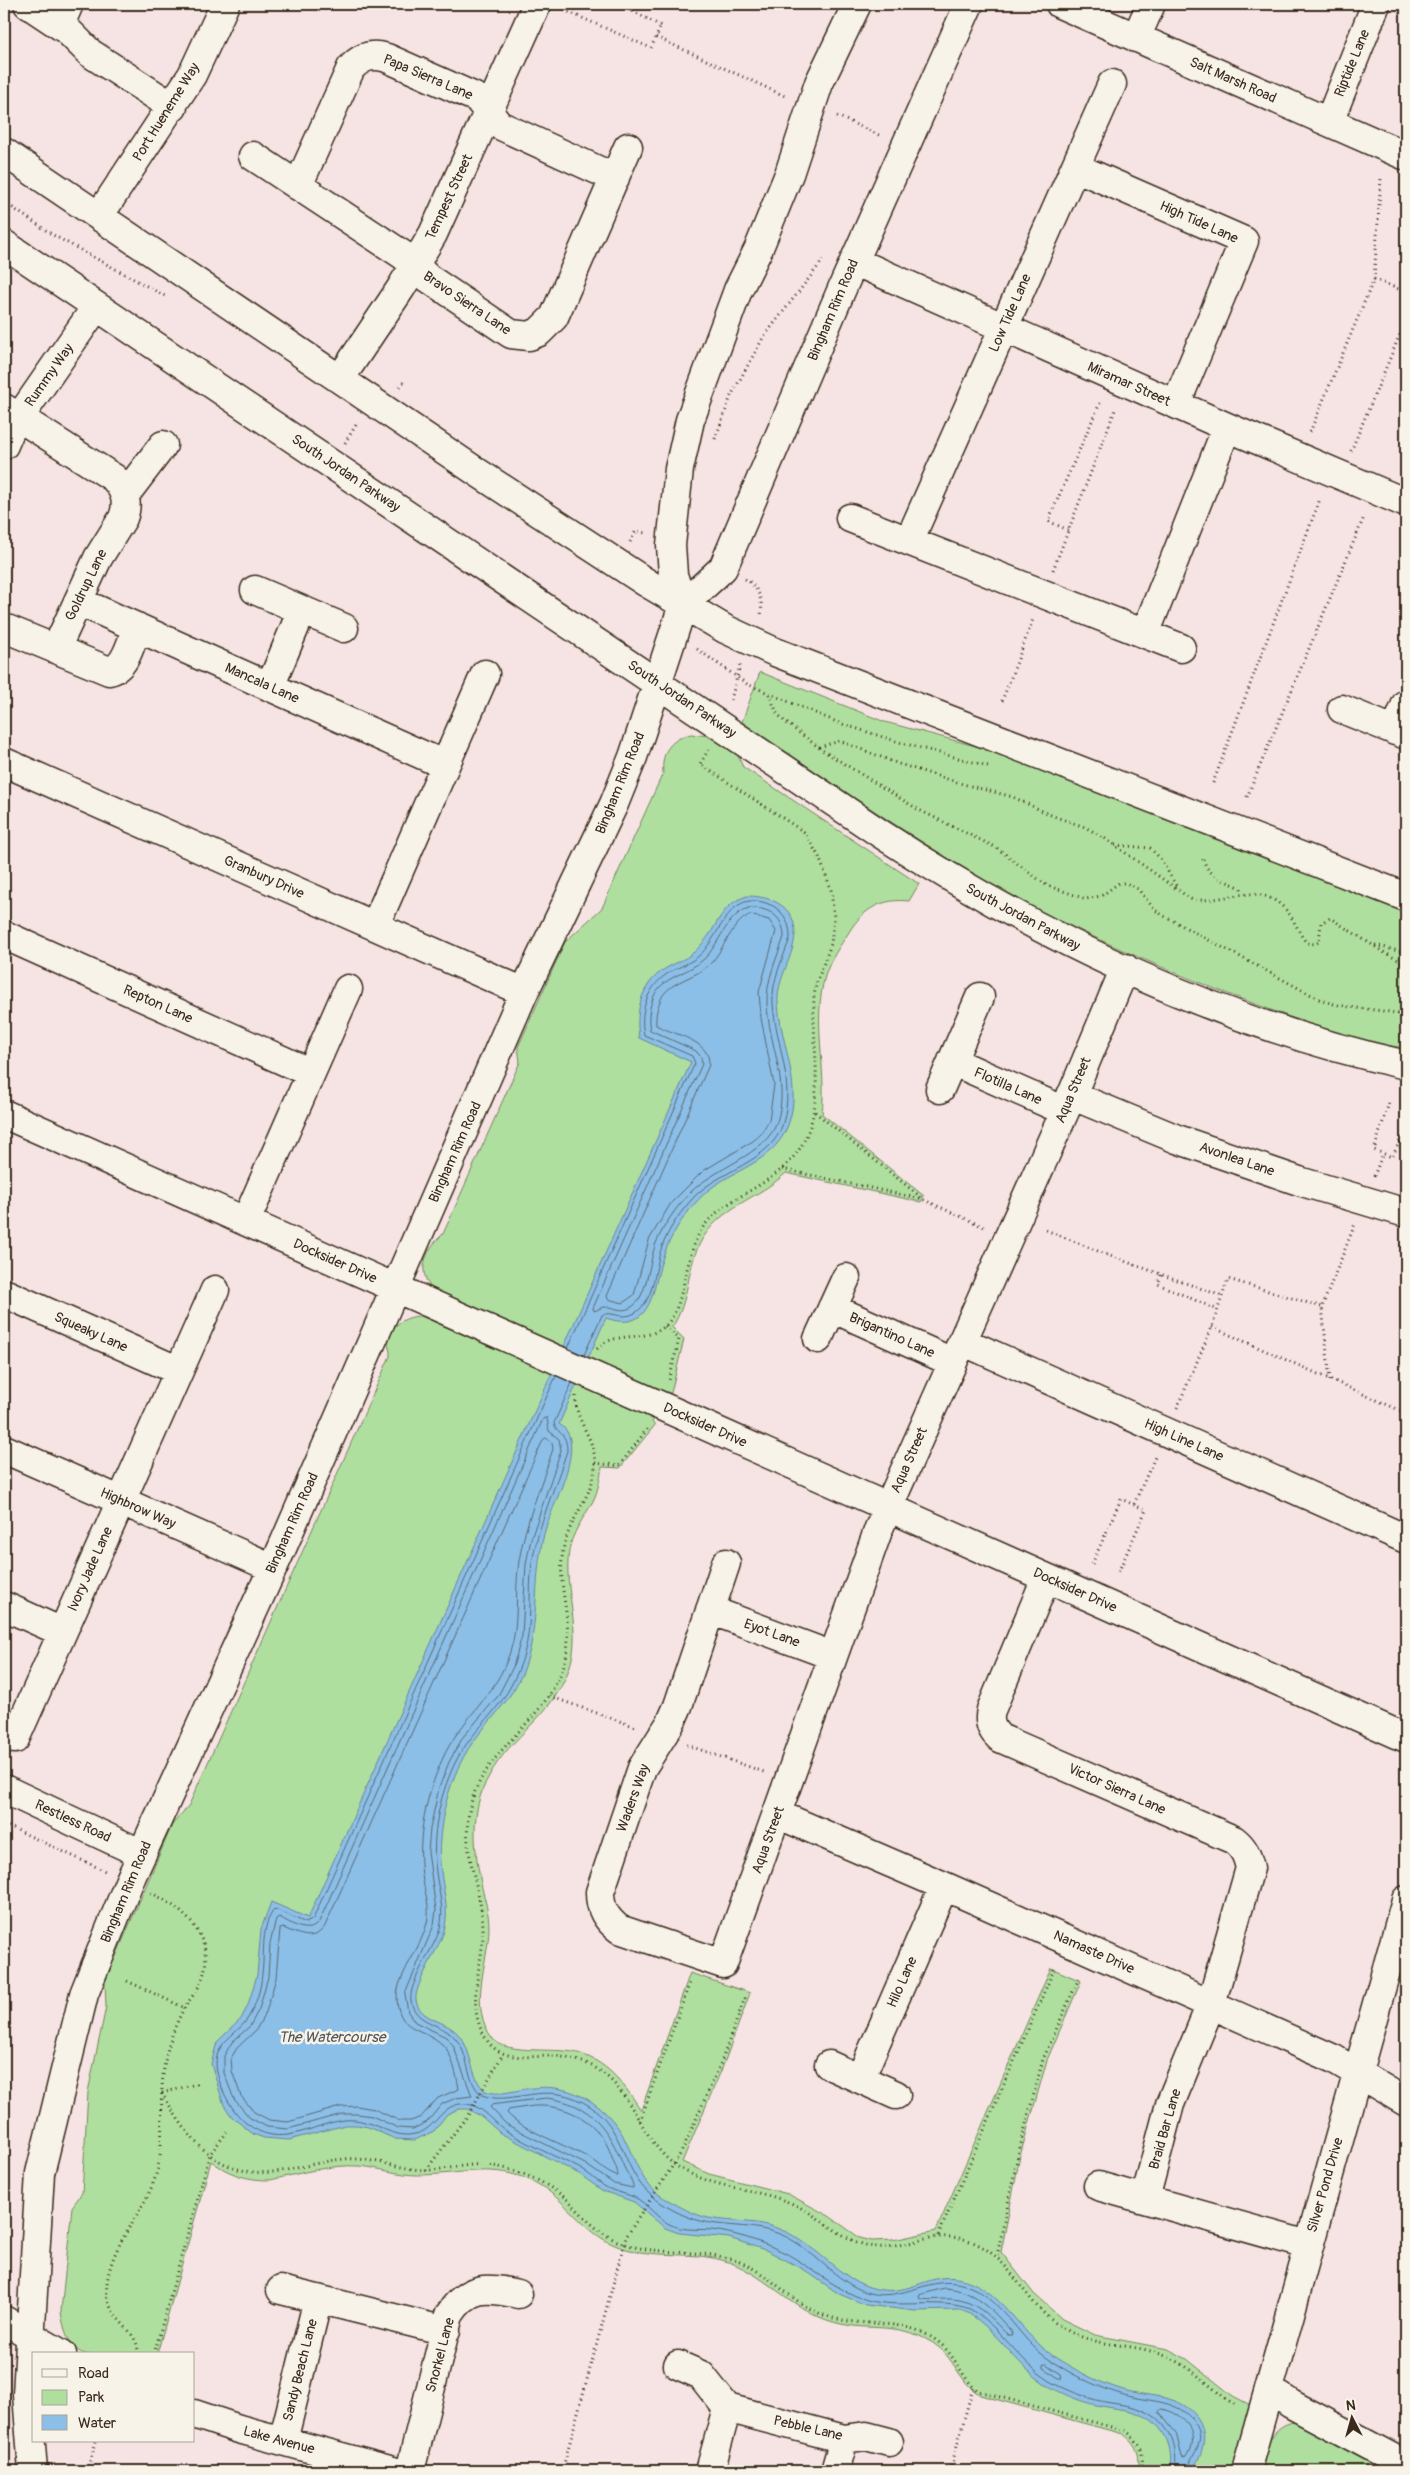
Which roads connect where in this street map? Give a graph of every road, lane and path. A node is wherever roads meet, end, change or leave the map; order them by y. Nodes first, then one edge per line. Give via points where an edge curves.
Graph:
1 (28, 4) edge
2 (225, 4) edge
3 (537, 4) edge
4 (619, 4) edge
5 (857, 4) edge
6 (968, 4) edge
7 (1060, 4) edge
8 (1151, 4) edge
9 (1376, 4) edge
10 (564, 10) dead end
11 (64, 14) edge
12 (656, 37) junction
13 (1136, 38) junction
14 (1112, 84) dead end
15 (793, 99) dead end
16 (173, 107) junction
17 (488, 112) junction
18 (835, 115) dead end
19 (1329, 122) junction
20 (886, 127) dead end
21 (882, 136) junction
22 (878, 145) dead end
23 (628, 148) dead end
24 (4, 152) edge
25 (254, 156) dead end
26 (1406, 156) edge
27 (1075, 167) junction
28 (615, 178) junction
29 (1381, 178) dead end
30 (298, 186) junction
31 (4, 202) edge
32 (99, 216) junction
33 (4, 244) edge
34 (824, 258) dead end
35 (854, 262) junction
36 (414, 266) junction
37 (1374, 279) junction
38 (1406, 292) edge
39 (166, 297) dead end
40 (96, 307) junction
41 (1406, 320) edge
42 (1003, 328) junction
43 (340, 379) junction
44 (1100, 403) dead end
45 (1176, 404) junction
46 (1115, 410) dead end
47 (12, 412) edge
48 (349, 420) dead end
49 (356, 425) junction
50 (1227, 427) junction
51 (362, 429) dead end
52 (1310, 432) dead end
53 (714, 442) dead end
54 (4, 445) edge
55 (163, 445) dead end
56 (340, 450) dead end
57 (1348, 456) dead end
58 (125, 495) junction
59 (1320, 499) dead end
60 (1406, 503) edge
61 (1364, 517) dead end
62 (850, 518) dead end
63 (1068, 530) junction
64 (646, 534) dead end
65 (909, 541) junction
66 (630, 542) dead end
67 (737, 574) dead end
68 (255, 590) dead end
69 (1043, 594) junction
70 (78, 601) junction
71 (683, 605) junction
72 (302, 610) junction
73 (760, 620) dead end
74 (137, 627) junction
75 (7, 628) dead end
76 (344, 628) dead end
77 (1145, 634) junction
78 (1181, 648) dead end
79 (56, 650) junction
80 (740, 666) dead end
81 (724, 668) dead end
82 (485, 674) dead end
83 (737, 677) junction
84 (658, 682) junction
85 (270, 687) junction
86 (769, 694) junction
87 (1002, 701) dead end
88 (1406, 704) edge
89 (730, 705) dead end
90 (1342, 709) dead end
91 (1401, 733) edge
92 (819, 747) junction
93 (4, 762) edge
94 (700, 764) dead end
95 (445, 765) junction
96 (993, 767) dead end
97 (1213, 783) dead end
98 (1247, 797) dead end
99 (1114, 844) junction
100 (1203, 859) dead end
101 (1242, 893) junction
102 (1181, 894) junction
103 (1406, 897) edge
104 (375, 926) junction
105 (4, 935) edge
106 (1371, 944) junction
107 (1406, 953) edge
108 (1406, 964) edge
109 (1125, 968) junction
110 (348, 989) dead end
111 (524, 992) junction
112 (980, 997) dead end
113 (1406, 1016) edge
114 (952, 1061) junction
115 (1406, 1065) edge
116 (311, 1073) junction
117 (940, 1089) dead end
118 (1068, 1103) junction
119 (1389, 1103) dead end
120 (815, 1112) junction
121 (4, 1114) edge
122 (1406, 1128) edge
123 (1383, 1153) junction
124 (782, 1169) junction
125 (922, 1199) junction
126 (1364, 1201) junction
127 (1406, 1213) edge
128 (246, 1221) junction
129 (984, 1228) dead end
130 (1046, 1230) dead end
131 (1161, 1275) junction
132 (846, 1278) dead end
133 (395, 1287) junction
134 (215, 1290) dead end
135 (4, 1293) edge
136 (1222, 1296) junction
137 (1322, 1307) junction
138 (832, 1308) junction
139 (1218, 1310) junction
140 (665, 1326) junction
141 (1212, 1327) junction
142 (818, 1339) dead end
143 (957, 1351) junction
144 (593, 1355) dead end
145 (179, 1371) junction
146 (1330, 1380) junction
147 (576, 1394) dead end
148 (656, 1405) junction
149 (1406, 1413) edge
150 (1166, 1432) junction
151 (4, 1448) edge
152 (595, 1463) junction
153 (121, 1501) junction
154 (1134, 1504) junction
155 (888, 1507) junction
156 (1406, 1539) edge
157 (726, 1563) dead end
158 (1092, 1564) dead end
159 (273, 1568) junction
160 (1117, 1575) dead end
161 (1046, 1578) junction
162 (4, 1606) edge
163 (710, 1610) junction
164 (62, 1632) junction
165 (833, 1656) junction
166 (1406, 1738) edge
167 (14, 1739) dead end
168 (4, 1789) edge
169 (777, 1814) junction
170 (4, 1824) edge
171 (142, 1854) junction
172 (112, 1874) dead end
173 (944, 1886) junction
174 (162, 1898) dead end
175 (1405, 1911) edge
176 (723, 1964) joint
177 (1055, 1967) dead end
178 (692, 1976) dead end
179 (1079, 1978) dead end
180 (127, 1981) dead end
181 (746, 1995) dead end
182 (1211, 2004) junction
183 (184, 2008) junction
184 (503, 2054) junction
185 (829, 2065) dead end
186 (1356, 2073) junction
187 (860, 2079) junction
188 (200, 2083) dead end
189 (162, 2093) junction
190 (896, 2095) dead end
191 (1406, 2102) edge
192 (640, 2121) junction
193 (227, 2132) dead end
194 (210, 2154) junction
195 (673, 2164) junction
196 (426, 2170) junction
197 (1098, 2186) dead end
198 (1145, 2199) junction
199 (938, 2237) junction
200 (624, 2244) junction
201 (1308, 2245) junction
202 (997, 2256) junction
203 (281, 2290) dead end
204 (518, 2294) dead end
205 (318, 2299) junction
206 (4, 2320) edge
207 (446, 2331) junction
208 (31, 2336) junction
209 (59, 2352) edge
210 (138, 2352) edge
211 (155, 2352) edge
212 (678, 2365) dead end
213 (973, 2387) junction
214 (1269, 2389) junction
215 (727, 2408) junction
216 (195, 2414) edge
217 (1261, 2417) junction
218 (844, 2439) junction
219 (282, 2441) junction
220 (96, 2442) edge
221 (889, 2442) dead end
222 (1406, 2465) edge
223 (33, 2471) edge
224 (87, 2471) edge
225 (393, 2471) edge
226 (410, 2471) edge
227 (562, 2471) edge
228 (710, 2471) edge
229 (835, 2471) edge
230 (950, 2471) edge
231 (1141, 2471) edge
232 (1246, 2471) edge

1 - 11 street
2 - 16 street, Port Hueneme Way via 192,75
3 - 17 street, Tempest Street
4 - 12 path via 661,26
5 - 71 street via 818,83 785,182 738,290 690,420 679,469 671,545 673,575
6 - 35 street, Bingham Rim Road
7 - 13 street, Salt Marsh Road
8 - 13 street
9 - 19 street, Riptide Lane
10 - 12 path via 651,48
11 - 16 street via 74,36 90,53
12 - 15 path
13 - 19 street, Salt Marsh Road
14 - 27 street, Low Tide Lane
16 - 32 street, Port Hueneme Way
17 - 28 street, Papa Sierra Lane via 499,125
17 - 30 street, Papa Sierra Lane via 477,98 387,58 364,57 351,68
17 - 36 street, Tempest Street via 452,197
18 - 21 path
19 - 26 street, Salt Marsh Road
20 - 21 path
21 - 22 path
23 - 28 street, Bravo Sierra Lane
24 - 32 street
25 - 30 street, Bravo Sierra Lane
27 - 42 street, Low Tide Lane
27 - 45 street, High Tide Lane via 1244,241
28 - 36 street, Bravo Sierra Lane via 554,317 539,332 529,336 511,334
29 - 37 path
30 - 36 street, Bravo Sierra Lane via 403,255
31 - 39 path via 53,235
32 - 43 street
33 - 40 street, South Jordan Parkway
34 - 53 path via 758,346 731,396
35 - 42 street, Miramar Street
35 - 71 street, Bingham Rim Road via 723,568
36 - 43 street, Tempest Street
37 - 38 path
37 - 52 path
40 - 47 street, Rummy Way
40 - 84 street, South Jordan Parkway
41 - 57 path
42 - 45 street, Miramar Street
42 - 65 street, Low Tide Lane
43 - 71 street
44 - 63 path via 1048,521
45 - 50 street, Miramar Street
46 - 63 path
47 - 54 street, Rummy Way
47 - 58 street via 114,478
48 - 49 path
49 - 51 path
49 - 56 path
50 - 60 street, Miramar Street
50 - 77 street
55 - 58 street
58 - 70 street, Goldrup Lane via 123,518 98,558
59 - 97 path
61 - 98 path
62 - 65 street
63 - 69 path
64 - 66 path via 636,531
65 - 69 street
67 - 73 path via 751,582 760,595
68 - 72 street
69 - 77 street
69 - 87 path
70 - 74 street, Mancala Lane
70 - 79 street, Goldrup Lane
71 - 84 street, Bingham Rim Road
71 - 103 street via 775,652
72 - 76 street
72 - 85 street
74 - 79 street via 122,663 114,670 103,670
74 - 85 street, Mancala Lane
75 - 79 street
77 - 78 street
80 - 83 path
81 - 83 path
82 - 95 street
83 - 86 path
83 - 89 path
84 - 109 street, South Jordan Parkway via 927,864 1022,918
84 - 111 street, Bingham Rim Road via 614,804
85 - 95 street, Mancala Lane
86 - 92 path via 784,721
86 - 96 path via 840,723
88 - 91 street
90 - 91 street
92 - 99 path via 836,741 845,742 899,764 1013,796 1053,816 1085,827
92 - 113 path via 919,810 997,848 1057,890 1092,899 1119,883 1132,885 1164,916 1319,999
93 - 104 street, Granbury Drive
94 - 120 path via 804,832 827,874 834,918 831,944 818,976 814,997
95 - 104 street
99 - 102 path
99 - 102 path via 1150,848 1160,858
100 - 101 path via 1217,878 1240,888
101 - 102 path via 1207,901
101 - 106 path via 1256,894 1278,903 1291,916 1307,943 1319,942 1321,923 1327,918
104 - 111 street, Granbury Drive
105 - 116 street, Repton Lane
106 - 107 path
106 - 108 path
109 - 115 street, South Jordan Parkway via 1227,1011 1282,1030
109 - 118 street, Aqua Street
110 - 116 street
111 - 133 street, Bingham Rim Road
112 - 114 street
114 - 117 street
114 - 118 street, Flotilla Lane
116 - 128 street
118 - 126 street, Avonlea Lane
118 - 143 street, Aqua Street
119 - 123 path via 1374,1150
120 - 124 path via 802,1145
120 - 125 path
121 - 128 street, Docksider Drive
122 - 123 path via 1392,1157
123 - 126 path
124 - 125 path
124 - 140 path via 722,1208 702,1230 688,1261 676,1311
125 - 129 path
126 - 127 street, Avonlea Lane
126 - 137 path
128 - 133 street, Docksider Drive
130 - 131 path
131 - 136 path
131 - 139 path via 1158,1284
132 - 138 street, Brigantino Lane
133 - 148 street, Docksider Drive, bridge
133 - 159 street, Bingham Rim Road
134 - 145 street, Ivory Jade Lane
135 - 145 street, Squeaky Lane
136 - 137 path via 1228,1279
136 - 139 path
137 - 146 path
138 - 142 street, Brigantino Lane
138 - 143 street, Brigantino Lane
139 - 141 path
140 - 144 path via 653,1333 607,1341
140 - 148 path via 679,1339
141 - 146 path
141 - 150 path
143 - 150 street, High Line Lane
143 - 155 street, Aqua Street
145 - 153 street, Ivory Jade Lane
146 - 149 path
147 - 152 path via 577,1415 589,1434
148 - 152 path via 619,1466
148 - 155 street, Docksider Drive
150 - 154 path
150 - 156 street, High Line Lane
151 - 153 street, Highbrow Way
152 - 184 path via 590,1492 570,1526 562,1554 569,1634 565,1663 550,1696 483,1773 468,1817 469,1857 483,1928 476,2008 490,2044
153 - 159 street, Highbrow Way
153 - 164 street, Ivory Jade Lane
154 - 158 path via 1121,1499
154 - 160 path via 1146,1510
155 - 161 street, Docksider Drive
155 - 165 street, Aqua Street
157 - 163 street, Waders Way
159 - 171 street, Bingham Rim Road
161 - 166 street, Docksider Drive
161 - 182 street, Victor Sierra Lane via 990,1710 991,1727 1000,1738 1234,1840 1242,1847 1248,1856 1249,1879
162 - 164 street
163 - 165 street, Eyot Lane
163 - 176 street, Waders Way via 678,1706 642,1768 602,1883 600,1901 606,1917 619,1929
164 - 167 street, Ivory Jade Lane
165 - 169 street, Aqua Street
168 - 171 street, Restless Road
169 - 173 street, Namaste Drive
169 - 176 street, Aqua Street
170 - 172 path
171 - 208 street, Bingham Rim Road via 84,1994 40,2173
173 - 182 street, Namaste Drive
173 - 187 street, Hilo Lane
174 - 183 path via 192,1921 204,1947 204,1973
175 - 186 street, Silver Pond Drive
177 - 199 path
178 - 192 path
179 - 202 path via 1044,2059 1018,2155
180 - 183 path
181 - 195 path via 709,2090
182 - 186 street, Namaste Drive via 1334,2059
182 - 198 street, Braid Bar Lane via 1170,2104
183 - 189 path via 168,2048
184 - 192 path via 567,2058 593,2067 616,2085
184 - 196 path via 468,2115
185 - 187 street
186 - 191 street, Namaste Drive
186 - 201 street, Silver Pond Drive
187 - 190 street
188 - 189 path
189 - 194 path via 186,2130
189 - 210 path via 157,2173 119,2245 106,2286 111,2311 134,2336
192 - 195 path
193 - 194 path
194 - 196 path via 233,2167 262,2173 346,2159
194 - 211 path
195 - 199 path via 703,2178 791,2202 864,2245 893,2246
195 - 200 path
196 - 200 path via 486,2165 530,2176 556,2191 603,2233
197 - 198 street
198 - 201 street
199 - 202 path via 972,2242
200 - 213 path via 705,2253 738,2261 764,2274 789,2296 823,2315 860,2323 895,2324 924,2333 944,2347
200 - 227 path
201 - 214 street, Silver Pond Drive
202 - 217 path via 1032,2300 1062,2327 1091,2341 1148,2350 1175,2359 1234,2404
203 - 205 street
204 - 207 street, Snorkel Lane via 494,2289 472,2292 449,2315
205 - 207 street
205 - 219 street, Sandy Beach Lane
206 - 208 street
207 - 226 street, Snorkel Lane
208 - 209 street
208 - 223 street, Bingham Rim Road via 27,2394
212 - 215 street via 701,2375
213 - 230 path
213 - 231 path via 987,2394 1126,2432 1138,2442 1142,2451
214 - 217 street, Silver Pond Drive
214 - 222 street
215 - 218 street, Pebble Lane
215 - 228 street
216 - 219 street, Lake Avenue
217 - 232 street, Silver Pond Drive
218 - 221 street, Pebble Lane via 866,2436
218 - 229 street
219 - 225 street, Lake Avenue
220 - 224 path

